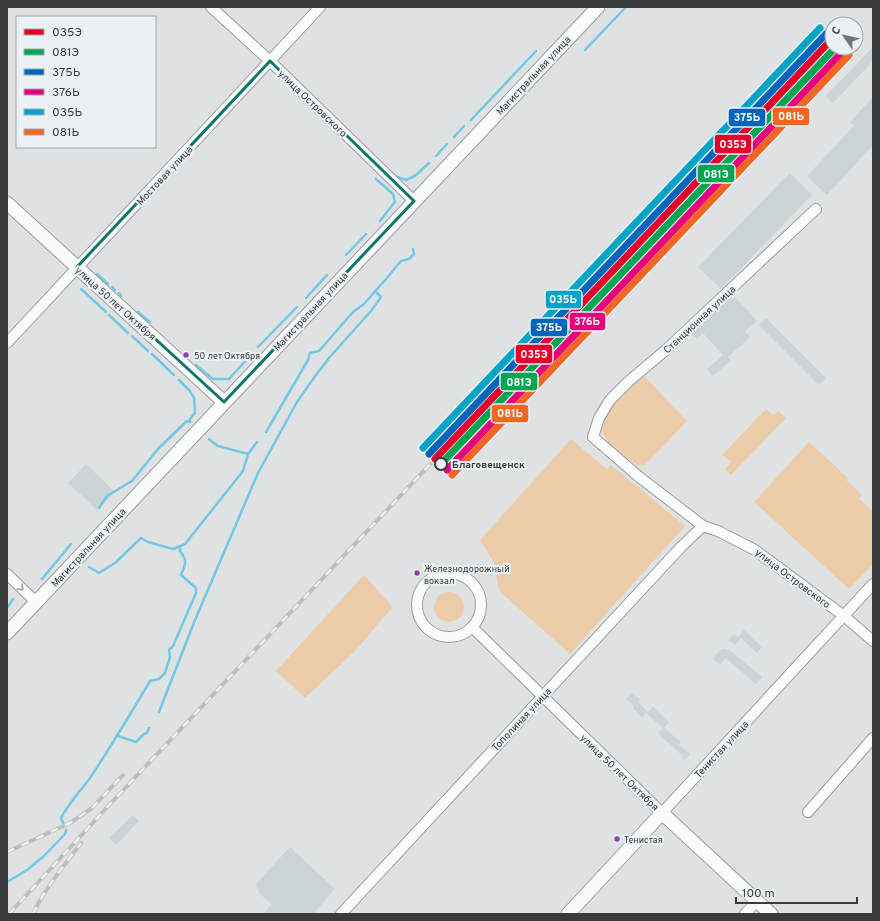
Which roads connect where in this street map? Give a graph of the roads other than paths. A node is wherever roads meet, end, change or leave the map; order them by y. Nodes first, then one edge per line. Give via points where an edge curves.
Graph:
1 (211, 7) edge
2 (320, 7) edge
3 (598, 7) edge
4 (270, 61) junction
5 (414, 201) junction
6 (7, 203) edge
7 (816, 209) dead end
8 (77, 267) junction
9 (7, 343) edge
10 (224, 402) junction
11 (593, 437) joint
12 (703, 526) junction
13 (7, 574) edge
14 (873, 584) edge
15 (36, 602) junction
16 (844, 616) junction
17 (472, 627) junction
18 (7, 633) edge
19 (873, 641) edge
20 (543, 696) junction
21 (873, 738) edge
22 (808, 812) dead end
23 (662, 813) junction
24 (757, 901) junction
25 (341, 914) edge
26 (568, 914) edge
27 (745, 914) edge
28 (771, 914) edge

1 - 4 street, улица Островского
2 - 4 street, Мостовая улица
3 - 5 main road, Магистральная улица
4 - 5 street, улица Островского
4 - 8 street, Мостовая улица
5 - 10 main road, Магистральная улица
6 - 8 main road, улица 50 лет Октября
7 - 11 street, Станционная улица via 610,400 599,418
8 - 9 street, Мостовая улица
8 - 10 main road, улица 50 лет Октября
10 - 15 main road, Магистральная улица
11 - 12 street, улица Островского via 638,476
12 - 16 street, улица Островского via 755,550
12 - 20 street, Тополиная улица
13 -> 15 street
14 - 16 street, Тенистая улица
15 - 18 main road, Магистральная улица
16 - 19 street, улица Островского
16 - 23 street, Тенистая улица
17 - 17 street via 479,616 481,604 478,592 471,581 460,575 448,573 436,576 425,583 416,606 419,618 427,628 437,635 450,637 462,634
17 - 20 street, улица 50 лет Октября
20 - 23 street, улица 50 лет Октября
20 - 25 street, Тополиная улица
21 - 22 street
23 - 24 main road, улица 50 лет Октября
23 - 26 main road, Тенистая улица
24 - 27 street
24 - 28 main road, улица 50 лет Октября

